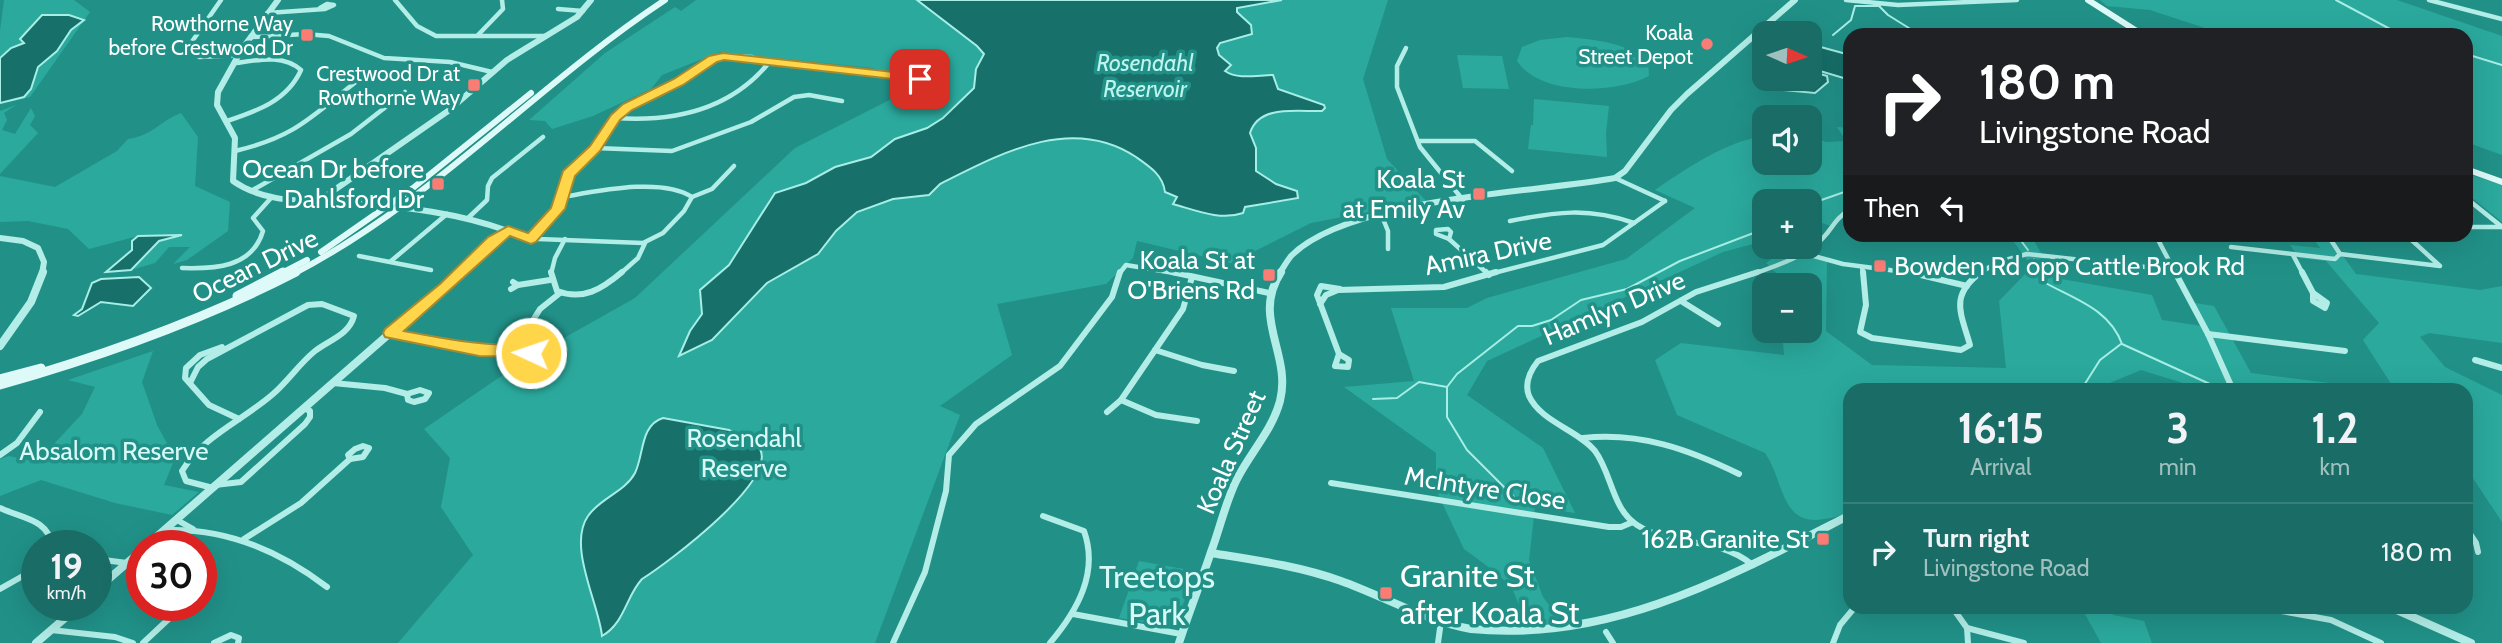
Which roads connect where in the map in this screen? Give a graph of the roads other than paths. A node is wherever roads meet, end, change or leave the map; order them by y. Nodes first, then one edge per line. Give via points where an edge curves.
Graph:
1 (221, 0) edge
2 (278, 0) edge
3 (395, 0) edge
4 (502, 0) edge
5 (591, 0) edge
6 (657, 0) edge
7 (665, 0) edge
8 (1795, 0) edge
9 (1846, 0) edge
10 (2017, 0) edge
11 (2091, 0) edge
12 (2432, 0) edge
13 (1880, 4) joint
14 (320, 8) dead end
15 (558, 9) dead end
16 (583, 11) junction
17 (267, 13) junction
18 (2502, 19) edge
19 (2132, 28) edge
20 (478, 35) junction
21 (547, 36) junction
22 (252, 37) junction
23 (1406, 48) dead end
24 (241, 55) junction
25 (236, 63) junction
26 (766, 63) junction
27 (492, 72) junction
28 (920, 79) dead end
29 (356, 81) dead end
30 (405, 92) dead end
31 (842, 101) dead end
32 (615, 118) junction
33 (227, 121) junction
34 (543, 137) dead end
35 (1418, 141) junction
36 (595, 148) junction
37 (235, 151) junction
38 (734, 166) dead end
39 (1512, 171) dead end
40 (2473, 172) edge
41 (1615, 177) junction
42 (2502, 182) edge
43 (249, 192) junction
44 (562, 197) junction
45 (692, 197) junction
46 (271, 198) junction
47 (320, 200) junction
48 (1463, 200) junction
49 (2473, 204) edge
50 (388, 207) junction
51 (399, 208) junction
52 (447, 214) junction
53 (1381, 214) junction
54 (1843, 214) edge
55 (468, 218) junction
56 (1510, 221) dead end
57 (1634, 223) junction
58 (2502, 227) edge
59 (2473, 228) edge
60 (508, 231) junction
61 (0, 238) edge
62 (531, 239) junction
63 (565, 239) junction
64 (1449, 239) dead end
65 (1822, 239) edge
66 (2159, 242) edge
67 (2332, 242) edge
68 (2414, 242) edge
69 (645, 243) junction
70 (2231, 247) dead end
71 (1388, 249) dead end
72 (2340, 254) junction
73 (2293, 255) junction
74 (359, 256) dead end
75 (1789, 259) edge
76 (1819, 259) edge
77 (391, 261) junction
78 (1862, 267) junction
79 (182, 268) dead end
80 (431, 270) dead end
81 (2173, 270) junction
82 (1489, 275) junction
83 (1192, 277) junction
84 (550, 280) junction
85 (1967, 286) junction
86 (511, 289) dead end
87 (1343, 289) junction
88 (1317, 291) junction
89 (559, 293) junction
90 (1269, 293) junction
91 (2313, 293) dead end
92 (1328, 294) junction
93 (1681, 301) junction
94 (1320, 304) junction
95 (1718, 324) dead end
96 (530, 326) dead end
97 (391, 333) junction
98 (2208, 334) junction
99 (2, 343) edge
100 (1154, 350) junction
101 (523, 351) dead end
102 (2345, 351) dead end
103 (1339, 354) dead end
104 (2475, 360) dead end
105 (2502, 368) edge
106 (1234, 371) dead end
107 (36, 375) junction
108 (0, 379) edge
109 (333, 383) junction
110 (2230, 383) edge
111 (0, 385) edge
112 (0, 391) edge
113 (407, 394) dead end
114 (1121, 400) junction
115 (304, 408) junction
116 (40, 412) dead end
117 (1107, 412) dead end
118 (239, 419) junction
119 (1197, 421) dead end
120 (1583, 438) junction
121 (0, 455) edge
122 (350, 459) dead end
123 (1739, 474) dead end
124 (1331, 483) dead end
125 (214, 487) junction
126 (0, 508) edge
127 (1043, 516) dead end
128 (1843, 519) edge
129 (177, 520) junction
130 (1633, 523) junction
131 (193, 529) junction
132 (48, 530) edge
133 (165, 530) edge
134 (178, 530) edge
135 (2473, 538) edge
136 (243, 539) junction
137 (2478, 552) dead end
138 (1211, 553) junction
139 (126, 564) edge
140 (1754, 565) junction
141 (112, 576) edge
142 (21, 577) edge
143 (327, 587) dead end
144 (0, 589) edge
145 (1664, 613) dead end
146 (1073, 614) junction
147 (1849, 614) edge
148 (1957, 614) edge
149 (2298, 614) edge
150 (2406, 614) edge
151 (61, 621) edge
152 (163, 621) edge
153 (1441, 621) junction
154 (1967, 628) junction
155 (51, 629) junction
156 (1619, 629) dead end
157 (1606, 632) junction
158 (1593, 635) dead end
159 (1578, 636) dead end
160 (1180, 639) edge
161 (36, 643) edge
162 (133, 643) edge
163 (143, 643) edge
164 (214, 643) edge
165 (238, 643) edge
166 (893, 643) edge
167 (1050, 643) edge
168 (1438, 643) edge
169 (1613, 643) edge
170 (1833, 643) edge
171 (1968, 643) edge
172 (2024, 643) edge
173 (2381, 643) edge
174 (2471, 643) edge

1 - 24 street via 190,50 199,57
2 - 17 street
3 - 20 street via 428,34
4 - 20 street via 503,9
5 - 16 street
6 - 50 main road, Ocean Drive via 568,63
7 - 51 main road, Ocean Drive via 576,63
8 - 41 street via 1687,94 1625,171
9 - 13 street
10 - 13 street
11 - 19 main road
12 - 18 street
14 - 17 street
15 - 16 street
16 - 21 street
17 - 22 street
20 - 21 street
21 - 27 street
22 - 24 street
22 - 27 street via 329,36 384,58 450,62
23 - 35 street via 1395,81
24 - 25 street
25 - 33 street via 216,97
25 - 33 street via 292,62 301,70 270,104
26 - 28 street
26 - 32 street via 732,92 684,115 655,120
26 - 32 street via 733,56 716,58
27 - 47 street via 448,111
29 - 37 street via 318,115 281,137
30 - 43 street via 378,116 311,159
31 - 36 street via 794,97 741,126 667,152
32 - 36 street
33 - 37 street via 235,137
34 - 55 street via 492,178 487,200
35 - 39 street via 1471,140
35 - 48 street
36 - 44 street via 565,179
37 - 43 street via 233,181
38 - 45 street via 710,190
40 - 42 main road
41 - 48 street
41 - 57 street, Amira Drive via 1665,201
43 - 46 street
44 - 45 street via 666,187 685,190
44 - 62 street via 555,214
45 - 69 street via 665,233
46 - 47 street
46 - 79 street via 253,218 263,232 247,254 218,269
47 - 50 street
48 - 53 street
49 - 58 street
50 - 51 street
50 - 108 main road, Ocean Drive via 314,256 196,314
51 - 52 street
51 - 107 main road, Ocean Drive via 334,251 238,302
52 - 55 street
52 - 77 street
53 - 71 street via 1388,231
53 - 90 street via 1335,226 1310,240 1283,264
54 - 65 street, Hamlyn Drive
55 - 60 street
56 - 57 street via 1586,209
57 - 82 street, Amira Drive via 1597,248
58 - 59 street
60 - 62 street
60 - 97 street via 486,245 446,287
61 - 99 street via 33,245 42,253 43,263 28,308
62 - 63 street
63 - 69 street
63 - 84 street
64 - 82 street
66 - 81 street
67 - 72 street
68 - 72 street via 2440,266
69 - 89 street via 642,254 608,285 581,295
70 - 73 street
72 - 73 street via 2334,259
73 - 91 street
74 - 77 street
75 - 93 street, Hamlyn Drive
76 - 78 street
77 - 80 street
78 - 85 street via 1937,276
78 - 85 street via 1866,305 1858,328 1872,338 1967,349 1970,345 1960,306
81 - 85 street via 2027,254 1994,263
81 - 98 street
82 - 87 street, Amira Drive via 1444,287
83 - 90 street
83 - 100 street via 1182,309
83 - 166 street via 1126,265 1112,297 1060,366 965,435 947,461 946,491 925,572
84 - 86 street via 515,283
84 - 89 street
87 - 88 street via 1325,285
87 - 92 street, Amira Drive
88 - 92 street
88 - 94 street
89 - 96 street via 540,309
90 - 138 street, Koala Street via 1268,317 1283,368 1281,396 1234,485
92 - 94 street
93 - 95 street
93 - 120 street, Hamlyn Drive via 1642,322 1538,362 1529,371 1530,398
94 - 103 street
97 - 101 street via 479,350
97 - 109 street
98 - 102 street
98 - 110 street
100 - 106 street
100 - 114 street
104 - 105 street
107 - 111 main road, Ocean Drive
107 - 112 main road
109 - 113 street
109 - 115 street
114 - 117 street
114 - 119 street via 1156,415
115 - 125 street
115 - 125 street via 310,411 305,424 247,477
116 - 121 street via 17,443
118 - 118 street via 272,395 317,348 346,330 354,316 322,304 308,305 201,363 190,383 209,405
118 - 125 street via 206,441 182,471 186,481
120 - 123 street via 1623,434 1653,439
120 - 130 street, Hamlyn Drive via 1605,468 1618,505
122 - 136 street via 300,503
124 - 130 street, McIntyre Close via 1609,527
125 - 129 street
126 - 132 street
127 - 146 street via 1073,524 1087,538 1087,576
128 - 140 street
129 - 131 street
129 - 133 street
130 - 140 street via 1659,534 1728,547
131 - 134 street
131 - 136 street
135 - 137 street
136 - 143 street
138 - 153 street via 1319,573
138 - 160 street, Koala Street
139 - 141 street
140 - 145 street
142 - 144 street
146 - 160 street
146 - 167 street
147 - 170 street
148 - 154 street
149 - 173 street via 2331,620
150 - 174 street
151 - 155 street
152 - 163 street
153 - 159 street via 1508,635
153 - 168 street
154 - 171 street
154 - 172 street
155 - 161 street
155 - 162 street
156 - 157 street
157 - 158 street
157 - 169 street
164 - 165 street via 231,635 239,638

